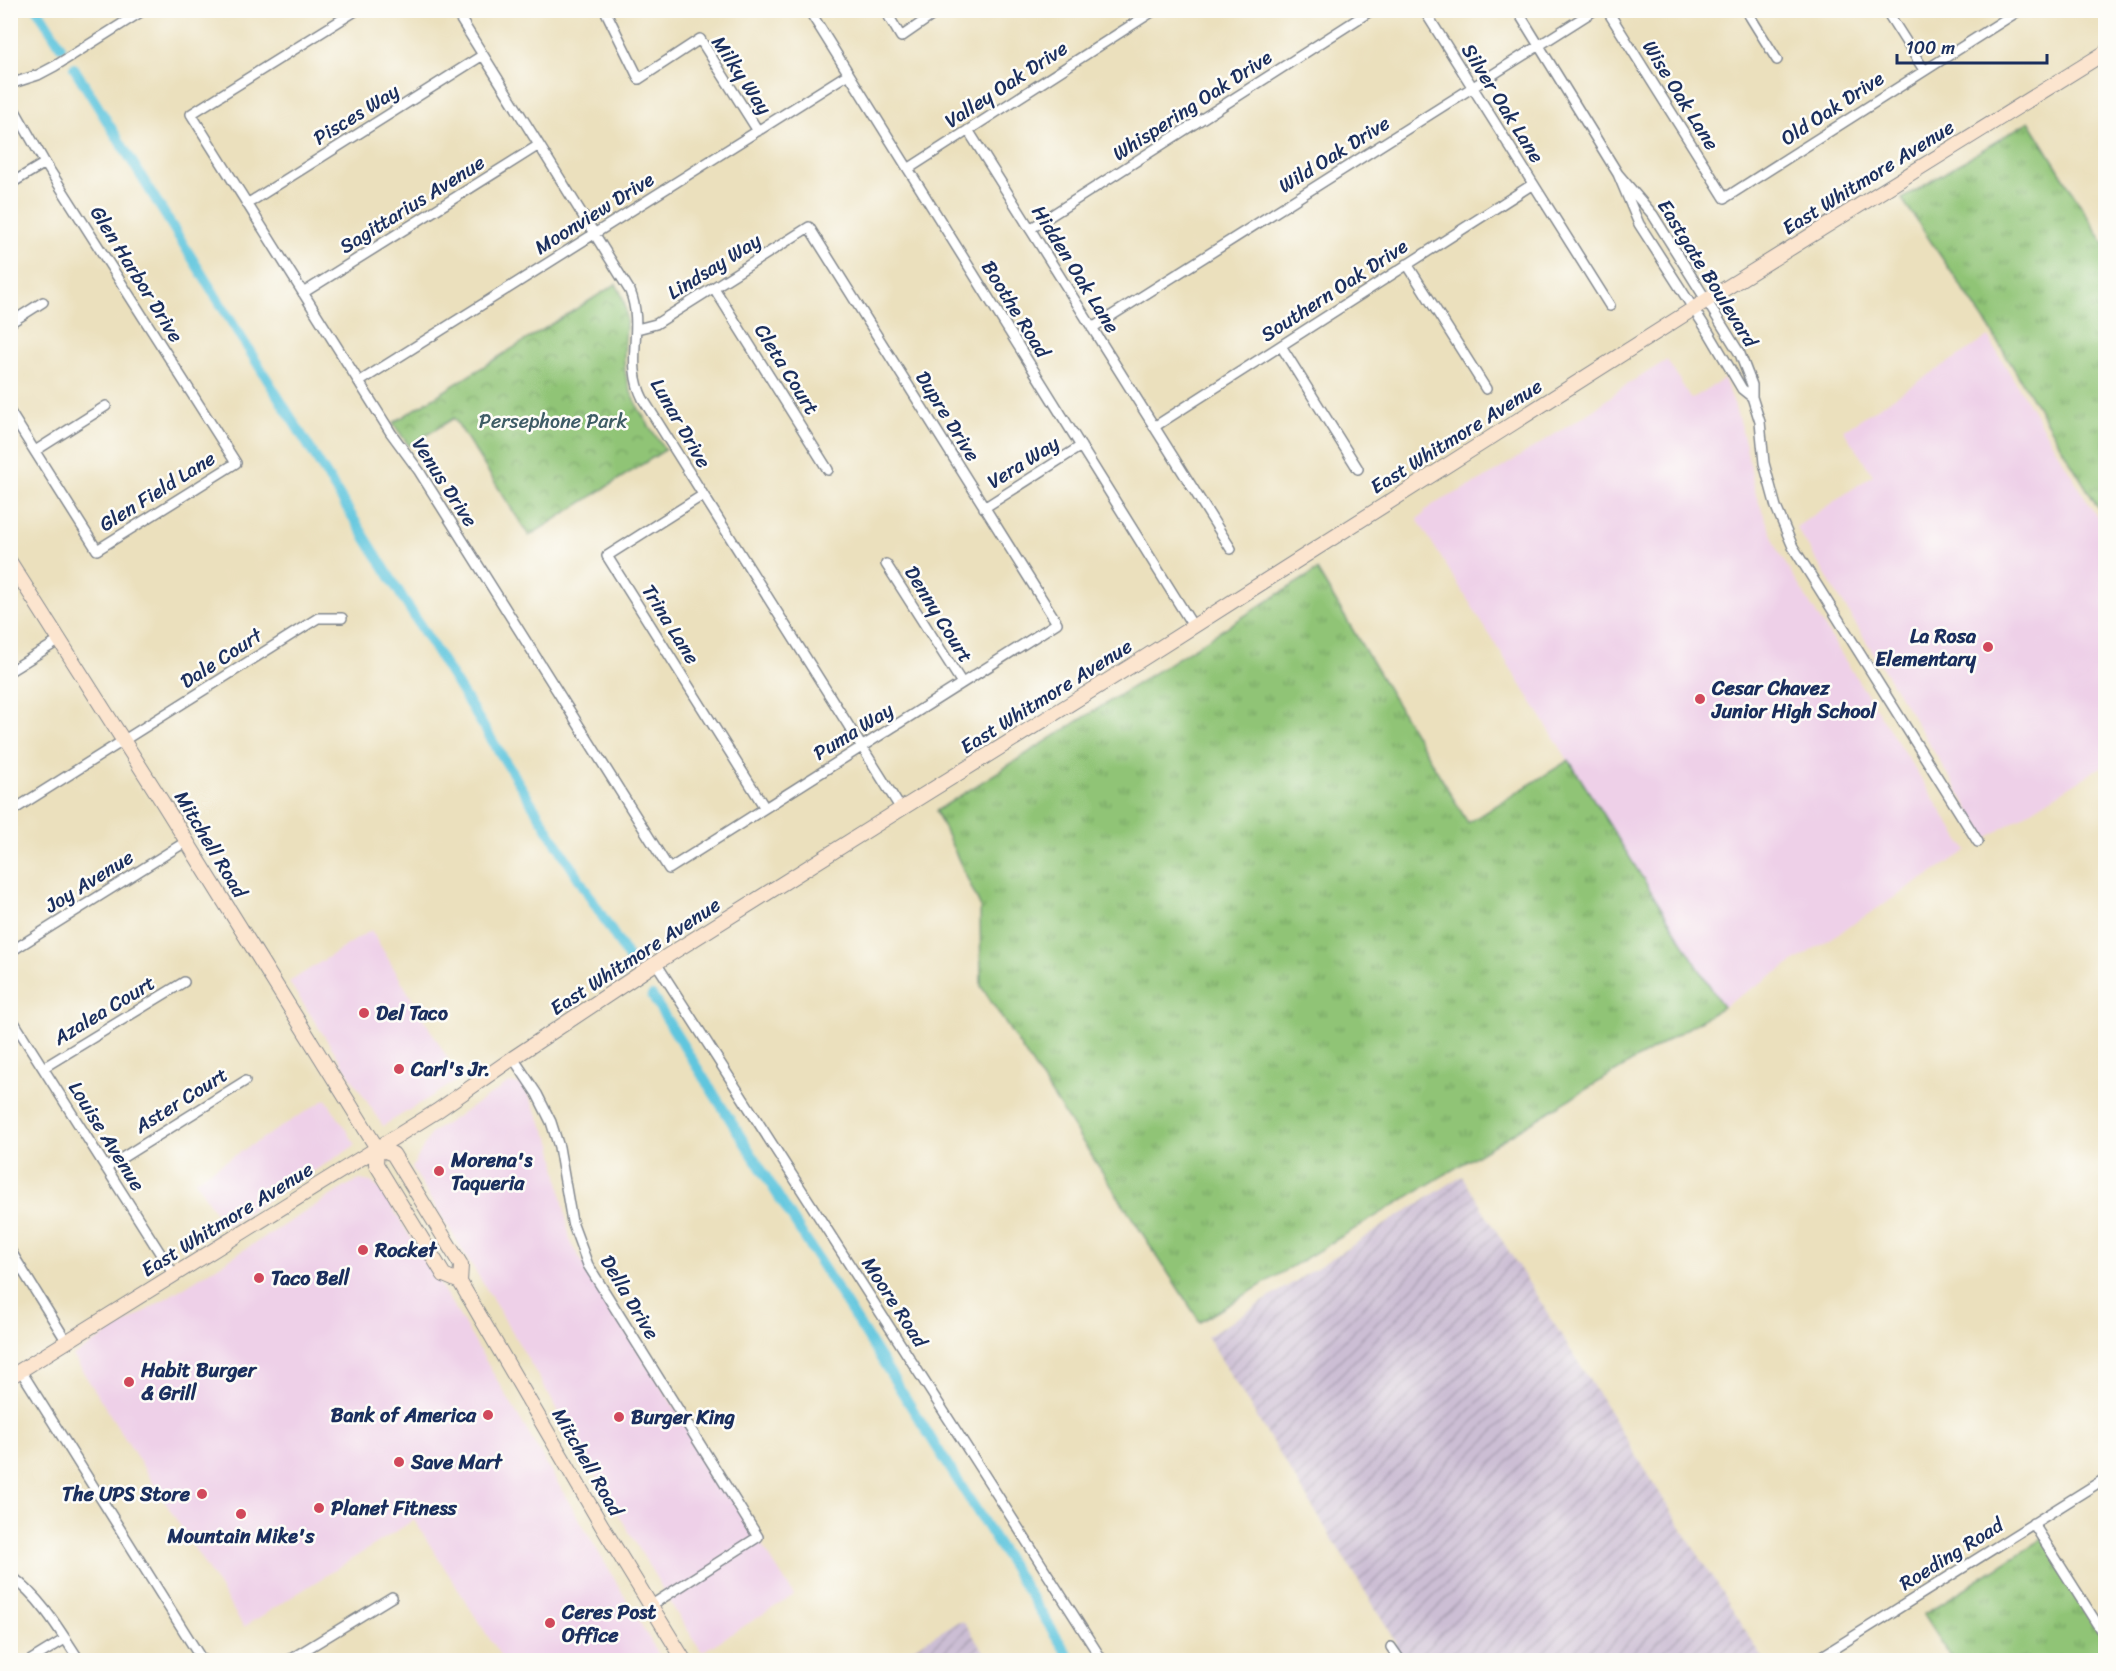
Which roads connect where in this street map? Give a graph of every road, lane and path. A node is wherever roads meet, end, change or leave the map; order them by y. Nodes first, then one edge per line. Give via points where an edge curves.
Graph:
1 (357, 10) edge
2 (455, 10) edge
3 (605, 10) edge
4 (809, 10) edge
5 (885, 10) edge
6 (940, 10) edge
7 (1155, 10) edge
8 (1372, 10) edge
9 (1424, 10) edge
10 (1517, 10) edge
11 (1595, 10) edge
12 (1607, 10) edge
13 (1746, 10) edge
14 (1886, 10) edge
15 (2020, 10) edge
16 (139, 12) edge
17 (1539, 45) junction
18 (2106, 52) edge
19 (483, 55) junction
20 (1777, 60) dead end
21 (1924, 70) junction
22 (848, 74) junction
23 (10, 84) edge
24 (1472, 88) junction
25 (10, 102) edge
26 (968, 130) junction
27 (758, 131) junction
28 (539, 145) junction
29 (45, 162) junction
30 (908, 169) junction
31 (1618, 174) junction
32 (10, 184) edge
33 (1533, 184) junction
34 (1725, 198) joint
35 (248, 204) junction
36 (809, 227) joint
37 (1030, 229) junction
38 (596, 234) junction
39 (1407, 264) junction
40 (714, 288) junction
41 (303, 293) junction
42 (1707, 300) junction
43 (43, 302) dead end
44 (1610, 306) dead end
45 (1693, 309) junction
46 (10, 323) edge
47 (1092, 328) junction
48 (636, 329) junction
49 (1281, 346) junction
50 (360, 382) junction
51 (1486, 389) dead end
52 (1752, 398) junction
53 (106, 406) dead end
54 (10, 412) edge
55 (1154, 427) junction
56 (1081, 446) junction
57 (35, 451) junction
58 (236, 463) joint
59 (1358, 469) dead end
60 (828, 470) dead end
61 (703, 495) junction
62 (984, 508) junction
63 (1231, 549) dead end
64 (10, 562) edge
65 (886, 564) dead end
66 (342, 618) dead end
67 (1057, 623) joint
68 (1193, 626) junction
69 (60, 640) junction
70 (10, 671) edge
71 (962, 683) junction
72 (123, 741) junction
73 (861, 747) junction
74 (765, 808) junction
75 (901, 809) junction
76 (10, 812) edge
77 (187, 841) junction
78 (1978, 842) dead end
79 (669, 868) joint
80 (10, 952) edge
81 (656, 963) junction
82 (184, 982) dead end
83 (10, 1016) edge
84 (513, 1058) junction
85 (44, 1068) junction
86 (245, 1081) dead end
87 (377, 1148) junction
88 (106, 1167) junction
89 (10, 1250) edge
90 (174, 1275) junction
91 (460, 1282) junction
92 (67, 1342) junction
93 (16, 1374) edge
94 (2106, 1478) edge
95 (2033, 1523) junction
96 (10, 1575) edge
97 (392, 1597) dead end
98 (650, 1606) junction
99 (2106, 1638) edge
100 (65, 1639) junction
101 (1391, 1647) dead end
102 (31, 1660) edge
103 (79, 1660) edge
104 (202, 1660) edge
105 (289, 1660) edge
106 (684, 1660) edge
107 (1102, 1660) edge
108 (1400, 1660) edge
109 (1816, 1660) edge

1 - 35 street, Venus Drive via 191,114
2 - 19 street, Lunar Drive
3 - 27 street, Milky Way via 639,79 700,39
4 - 22 street, Boothe Road
5 - 6 street via 901,37
7 - 26 street, Valley Oak Drive
8 - 37 street, Whispering Oak Drive
9 - 24 street, Silver Oak Lane
10 - 17 street, Eastgate Boulevard
11 - 17 street, Wild Oak Drive
12 - 34 street, Wise Oak Lane
13 - 20 street
14 - 21 street
15 - 21 street, Old Oak Drive
16 - 23 street via 55,66
17 - 24 street, Wild Oak Drive
17 - 31 street, Eastgate Boulevard
18 - 42 main road, East Whitmore Avenue
19 - 28 street, Lunar Drive
19 - 35 street, Pisces Way
21 - 34 street, Old Oak Drive
22 - 27 street, Moonview Drive
22 - 30 street, Boothe Road
24 - 33 street, Silver Oak Lane
24 - 47 street, Wild Oak Drive
25 - 29 street, Glen Harbor Drive
26 - 30 street, Valley Oak Drive
26 - 37 street, Hidden Oak Lane
27 - 38 street, Moonview Drive
28 - 38 street, Lunar Drive
28 - 41 street, Sagittarius Avenue
29 - 32 street
29 - 58 street, Glen Harbor Drive
30 - 56 street, Boothe Road
31 - 42 street, Eastgate Boulevard via 1653,215
31 - 45 street, Eastgate Boulevard via 1639,224
33 - 39 street, Southern Oak Drive
33 - 44 street, Silver Oak Lane
35 - 41 street, Venus Drive
36 - 40 street, Lindsay Way
36 - 62 street, Dupre Drive
37 - 47 street, Hidden Oak Lane
38 - 48 street, Lunar Drive via 631,294
38 - 50 street, Moonview Drive
39 - 49 street, Southern Oak Drive
39 - 51 street
40 - 48 street, Lindsay Way via 654,326
40 - 60 street, Cleta Court
41 - 50 street, Venus Drive
42 - 45 main road, East Whitmore Avenue
42 - 52 street, Eastgate Boulevard via 1740,354 1752,385
43 - 46 street
45 - 52 street, Eastgate Boulevard via 1742,389
45 - 68 main road, East Whitmore Avenue
47 - 55 street, Hidden Oak Lane
48 - 61 street, Lunar Drive via 633,363 639,391
49 - 55 street, Southern Oak Drive
49 - 59 street
50 - 79 street, Venus Drive
52 - 78 street, Eastgate Boulevard via 1776,507 1793,547
53 - 57 street
54 - 57 street
55 - 63 street, Hidden Oak Lane
56 - 62 street, Vera Way
56 - 68 street, Boothe Road
57 - 58 street, Glen Field Lane via 97,550
61 - 73 street, Lunar Drive
61 - 74 street, Trina Lane via 606,556
62 - 67 street, Dupre Drive
64 - 69 main road, Mitchell Road
65 - 71 street, Denny Court
66 - 72 street, Dale Court via 318,618
67 - 71 street, Puma Way
68 - 75 main road, East Whitmore Avenue
69 - 70 street
69 - 72 main road, Mitchell Road
71 - 73 street, Puma Way
72 - 76 street, Dale Court
72 - 77 main road, Mitchell Road
73 - 74 street, Puma Way
73 - 75 street, Lunar Drive
74 - 79 street, Puma Way
75 - 81 main road, East Whitmore Avenue
77 - 80 street, Joy Avenue
77 - 87 main road, Mitchell Road
81 - 84 main road, East Whitmore Avenue
81 - 107 street, Moore Road
82 - 85 street, Azalea Court
83 - 85 street, Louise Avenue
84 - 87 main road, East Whitmore Avenue
84 - 98 street, Della Drive via 551,1122 572,1222 588,1266 758,1537
85 - 88 street, Louise Avenue
86 - 88 street, Aster Court
87 - 90 main road, East Whitmore Avenue
87 - 91 main road, Mitchell Road via 376,1164 444,1275
87 - 91 main road, Mitchell Road via 393,1154 461,1265
88 - 90 street, Louise Avenue
89 - 92 street
90 - 92 main road, East Whitmore Avenue
91 - 98 main road, Mitchell Road
92 - 93 main road, East Whitmore Avenue
93 - 104 street
94 - 95 street, Roeding Road
95 - 99 street
95 - 109 street, Roeding Road
96 - 100 street via 38,1600
97 - 105 street
98 - 106 main road, Mitchell Road
100 - 102 street
100 - 103 street
101 - 108 street

